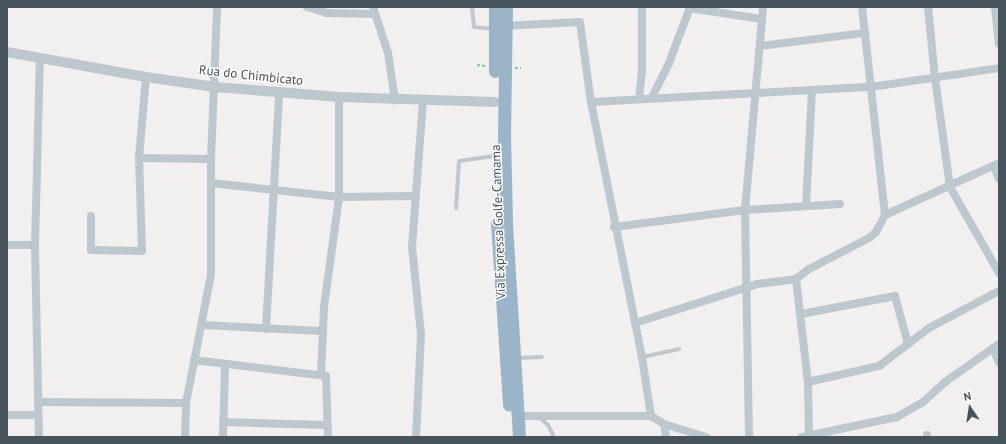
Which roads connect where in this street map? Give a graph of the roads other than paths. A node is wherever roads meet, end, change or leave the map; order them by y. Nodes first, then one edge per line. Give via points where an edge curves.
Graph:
1 (217, 7) edge
2 (307, 7) edge
3 (472, 7) edge
4 (495, 7) edge
5 (506, 7) edge
6 (642, 7) edge
7 (763, 7) edge
8 (862, 7) edge
9 (928, 7) edge
10 (995, 7) edge
11 (690, 8) edge
12 (374, 11) edge
13 (762, 18) junction
14 (500, 28) junction
15 (865, 33) junction
16 (999, 44) edge
17 (760, 46) junction
18 (7, 52) edge
19 (40, 59) junction
20 (999, 68) edge
21 (146, 78) junction
22 (935, 78) junction
23 (215, 86) junction
24 (871, 87) junction
25 (812, 91) junction
26 (279, 93) junction
27 (757, 93) junction
28 (339, 97) junction
29 (652, 98) junction
30 (639, 99) junction
31 (395, 100) junction
32 (423, 101) junction
33 (495, 102) junction
34 (591, 102) junction
35 (496, 156) junction
36 (139, 158) junction
37 (211, 159) junction
38 (996, 164) edge
39 (999, 179) edge
40 (211, 182) junction
41 (950, 187) junction
42 (273, 190) junction
43 (339, 196) junction
44 (415, 196) junction
45 (840, 204) dead end
46 (806, 205) junction
47 (456, 208) dead end
48 (745, 210) junction
49 (885, 215) junction
50 (91, 216) dead end
51 (614, 226) junction
52 (7, 245) edge
53 (35, 245) junction
54 (999, 273) edge
55 (796, 279) junction
56 (748, 289) junction
57 (999, 291) edge
58 (801, 314) junction
59 (635, 323) junction
60 (202, 325) junction
61 (266, 329) junction
62 (322, 331) junction
63 (908, 344) junction
64 (996, 346) edge
65 (680, 349) dead end
66 (542, 357) dead end
67 (642, 357) junction
68 (515, 358) junction
69 (194, 360) junction
70 (999, 363) edge
71 (225, 365) junction
72 (321, 374) junction
73 (808, 382) junction
74 (38, 402) junction
75 (186, 403) junction
76 (7, 415) edge
77 (38, 415) junction
78 (538, 415) junction
79 (519, 416) junction
80 (651, 416) junction
81 (223, 422) junction
82 (664, 424) junction
83 (327, 425) junction
84 (806, 436) edge
85 (39, 437) edge
86 (185, 437) edge
87 (223, 437) edge
88 (328, 437) edge
89 (416, 437) edge
90 (510, 437) edge
91 (520, 437) edge
92 (554, 437) edge
93 (666, 437) edge
94 (706, 437) edge
95 (749, 437) edge

1 - 23 street
2 - 12 street via 327,12
3 - 14 lane via 474,28
4 - 14 highway, Via Expressa Golfe-Camama
5 - 14 highway, Via Expressa Golfe-Camama
6 - 30 street via 642,72
7 - 13 street
8 - 15 street
9 - 22 street
10 - 16 street
11 - 13 street
11 - 29 street via 669,63
12 - 31 street via 388,53
13 - 17 street
14 - 33 highway, Via Expressa Golfe-Camama
14 - 34 street via 580,22
14 - 68 highway, Via Expressa Golfe-Camama via 506,224
15 - 17 street
15 - 24 street
17 - 27 street
18 - 19 street, Rua do Chimbicato
19 - 21 street, Rua do Chimbicato
19 - 53 street
20 - 22 street
21 - 23 street, Rua do Chimbicato
21 - 36 street
22 - 24 street
22 - 41 street
23 - 26 street, Rua do Chimbicato
23 - 37 street
24 - 25 street
24 - 49 street
25 - 27 street
25 - 46 street
26 - 28 street, Rua do Chimbicato
26 - 42 street
27 - 29 street
27 - 48 street
28 - 31 street, Rua do Chimbicato
28 - 43 street
29 - 30 street
30 - 34 street
31 - 32 street, Rua do Chimbicato
32 - 33 street, Rua do Chimbicato
32 - 44 street
33 - 35 highway, Via Expressa Golfe-Camama
34 - 51 street
35 - 47 lane via 459,161
35 - 90 highway, Via Expressa Golfe-Camama via 498,242
36 - 37 street
36 - 50 street via 141,252 91,250
37 - 40 street
38 - 39 street
38 - 41 street
40 - 42 street
40 - 60 street via 211,274
41 - 49 street
41 - 54 street
42 - 43 street
42 - 61 street
43 - 44 street
43 - 62 street
44 - 89 street via 412,247 421,334
45 - 46 street
46 - 48 street
48 - 51 street
48 - 56 street
49 - 55 street via 876,232 869,238 809,269
51 - 59 street
52 - 53 street
53 - 74 street
55 - 56 street via 757,284
55 - 58 street
56 - 59 street
56 - 95 street
57 - 63 street via 938,322
58 - 63 street via 896,296
58 - 73 street
59 - 67 street
60 - 61 street
60 - 69 street
61 - 62 street
62 - 72 street
63 - 73 street via 879,366
64 - 70 street
64 - 84 street via 945,382 923,402 897,417
65 - 67 lane
66 - 68 lane
67 - 80 street
68 - 79 highway, Via Expressa Golfe-Camama
69 - 71 street
69 - 75 street
71 - 72 street via 273,372
71 - 81 street
72 - 83 street via 327,378
73 - 84 street
74 - 75 street
74 - 77 street
75 - 86 street
76 - 77 street
77 - 85 street
78 - 79 street
78 - 80 street
78 - 92 lane via 548,425
79 - 91 highway, Via Expressa Golfe-Camama
80 - 82 street
81 - 83 street
81 - 87 street
82 - 93 street
82 - 94 street
83 - 88 street

